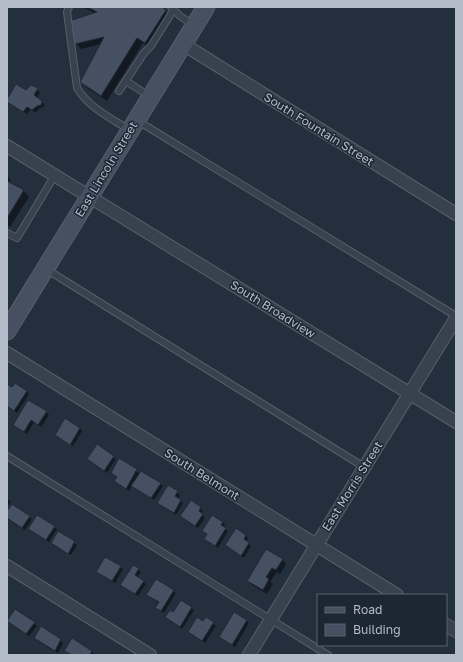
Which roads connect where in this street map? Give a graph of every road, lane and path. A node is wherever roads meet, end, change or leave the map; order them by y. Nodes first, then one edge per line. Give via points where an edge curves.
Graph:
1 (69, 7) edge
2 (206, 7) edge
3 (173, 8) edge
4 (194, 25) junction
5 (183, 44) junction
6 (126, 81) junction
7 (119, 91) dead end
8 (151, 97) junction
9 (133, 125) junction
10 (7, 146) edge
11 (55, 175) junction
12 (90, 196) junction
13 (456, 214) edge
14 (7, 233) edge
15 (45, 269) junction
16 (456, 317) edge
17 (7, 331) edge
18 (7, 353) edge
19 (409, 394) junction
20 (456, 422) edge
21 (7, 456) edge
22 (364, 467) junction
23 (316, 545) junction
24 (7, 566) edge
25 (395, 594) edge
26 (270, 620) junction
27 (447, 626) edge
28 (456, 631) edge
29 (150, 655) edge
30 (249, 655) edge
31 (328, 655) edge

1 - 9 lane via 67,12 77,88 91,104
2 - 4 street, East Lincoln Street
3 - 4 lane
3 - 6 lane via 151,46
4 - 5 street, East Lincoln Street
5 - 8 street, East Lincoln Street
5 - 13 street, South Fountain Street
6 - 7 lane
6 - 8 lane
8 - 9 street, East Lincoln Street
9 - 12 street, East Lincoln Street
9 - 16 lane
10 - 11 street, South Broadview
11 - 12 street, South Broadview
11 - 14 lane via 17,238
12 - 15 street, East Lincoln Street
12 - 19 street, South Broadview
15 - 17 street, East Lincoln Street
15 - 22 lane
16 - 19 street, East Morris Street
18 - 23 street, South Belmont
19 - 20 street, South Broadview
19 - 22 street, East Morris Street
21 - 26 lane
22 - 23 street, East Morris Street
23 - 25 street, South Belmont
23 - 26 street, East Morris Street
24 - 29 street
26 - 30 street, East Morris Street
26 - 31 lane
27 - 28 street

